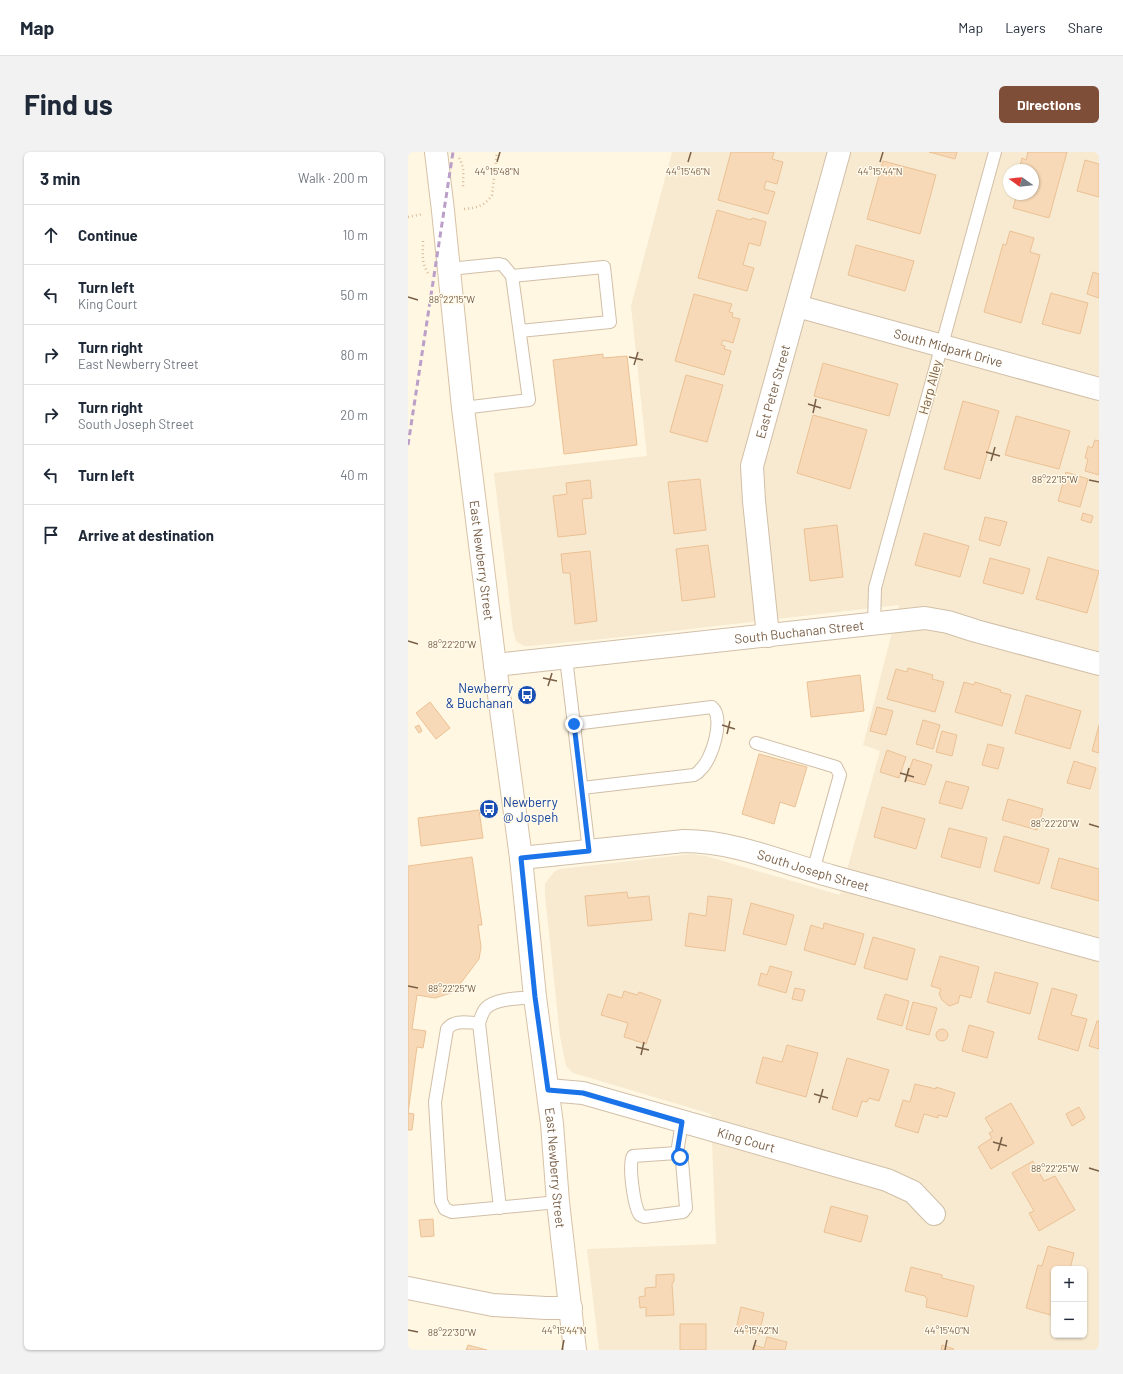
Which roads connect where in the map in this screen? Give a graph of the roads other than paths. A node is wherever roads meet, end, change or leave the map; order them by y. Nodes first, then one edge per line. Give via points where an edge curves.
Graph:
1 (436, 152) edge
2 (839, 152) edge
3 (995, 152) edge
4 (449, 269) junction
5 (512, 276) junction
6 (797, 306) junction
7 (520, 331) junction
8 (942, 346) junction
9 (1099, 389) edge
10 (464, 408) junction
11 (874, 623) junction
12 (768, 636) junction
13 (566, 658) junction
14 (1099, 664) edge
15 (495, 666) junction
16 (574, 724) junction
17 (756, 743) dead end
18 (582, 788) junction
19 (589, 851) junction
20 (521, 858) junction
21 (813, 871) junction
22 (1099, 950) edge
23 (535, 997) junction
24 (479, 1023) junction
25 (548, 1090) junction
26 (682, 1122) junction
27 (677, 1153) junction
28 (558, 1202) junction
29 (500, 1208) junction
30 (934, 1214) dead end
31 (408, 1288) edge
32 (570, 1308) junction
33 (575, 1350) edge

1 - 4 street, East Newberry Street
2 - 6 street, East Peter Street
3 - 8 lane, Harp Alley
4 - 5 lane via 499,264
4 - 10 street, East Newberry Street
5 - 7 lane
5 - 7 lane via 604,266 610,322
6 - 8 street, South Midpark Drive
6 - 12 street, East Peter Street via 752,466
7 - 10 lane via 529,400
8 - 9 street, South Midpark Drive
8 - 11 lane, Harp Alley via 875,588
10 - 15 street, East Newberry Street
11 - 12 street, South Buchanan Street
11 - 14 street, South Buchanan Street via 925,618 948,622
12 - 13 street, South Buchanan Street
13 - 15 street, South Buchanan Street
13 - 16 lane
15 - 20 street, East Newberry Street
16 - 18 lane
16 - 18 lane via 712,707 717,715 714,747 702,769 694,776
17 - 21 lane via 836,767 840,775
18 - 19 lane
19 - 20 street, South Joseph Street
19 - 21 street, South Joseph Street via 704,841 730,846
20 - 23 street, East Newberry Street
21 - 22 street, South Joseph Street
23 - 24 lane via 495,1003 486,1008
23 - 25 street, East Newberry Street
24 - 29 lane
24 - 29 lane via 456,1023 447,1029 435,1102 441,1201 445,1209 452,1212
25 - 26 street, King Court via 583,1093
25 - 28 street, East Newberry Street
26 - 27 lane
26 - 30 street, King Court via 887,1180 913,1192
27 - 27 lane via 632,1156 630,1164 634,1199 640,1215 644,1217 683,1212 686,1208 682,1161
28 - 29 lane
28 - 32 street, East Newberry Street
31 - 32 street via 493,1305
32 - 33 street, East Newberry Street

